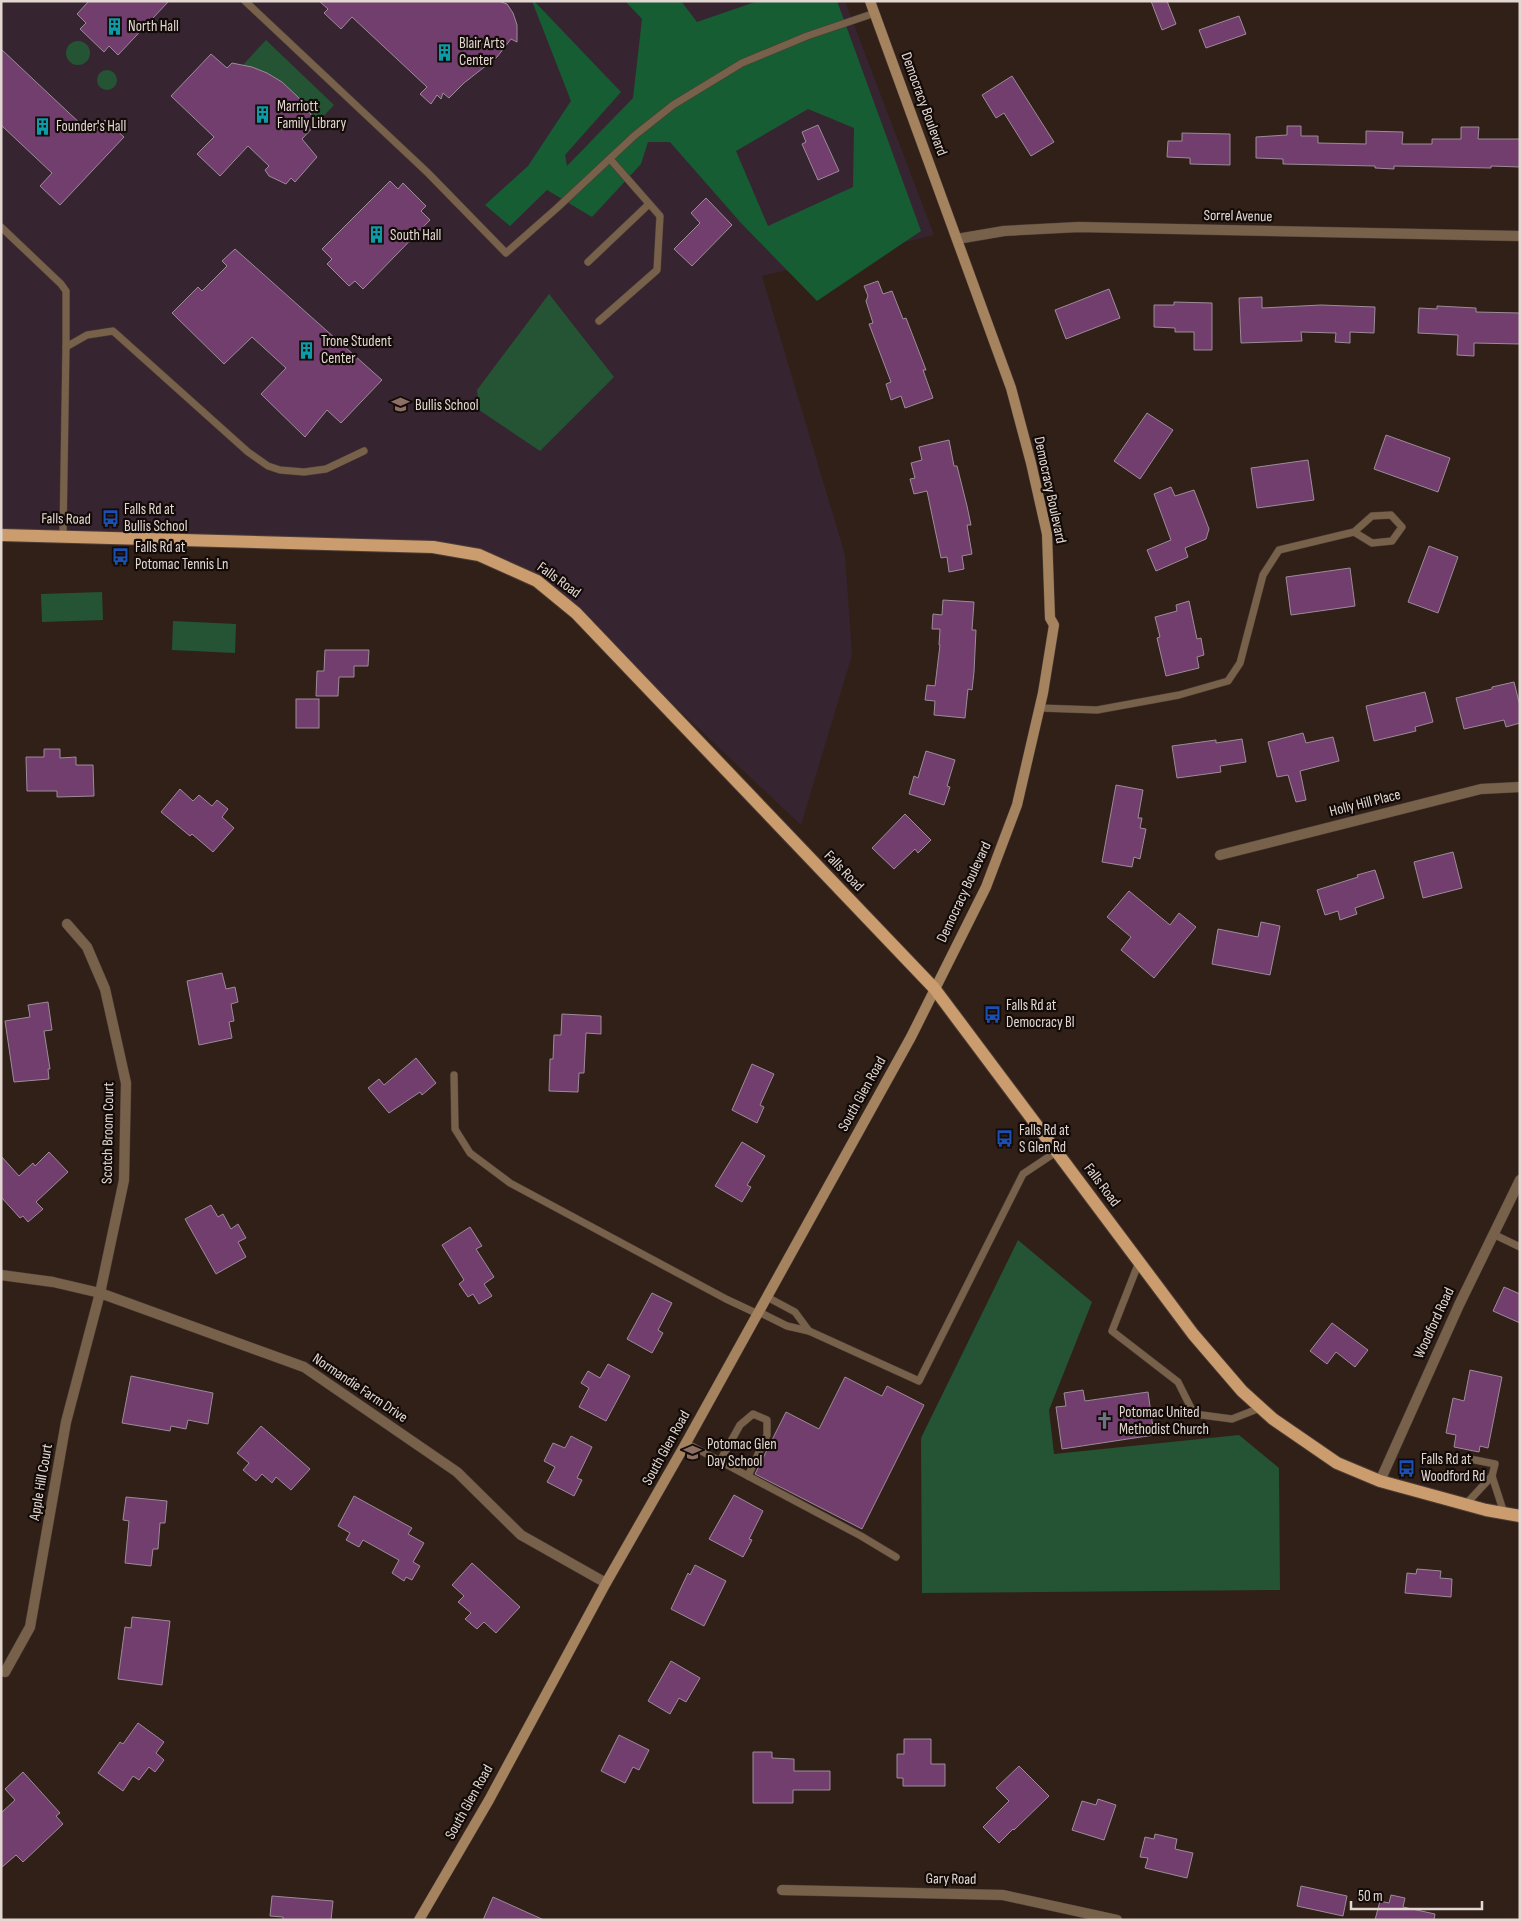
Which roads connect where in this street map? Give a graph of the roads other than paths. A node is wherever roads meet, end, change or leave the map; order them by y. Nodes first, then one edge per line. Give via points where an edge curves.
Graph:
1 (245, 1) edge
2 (870, 1) edge
3 (875, 13) junction
4 (610, 159) junction
5 (649, 204) junction
6 (1, 227) edge
7 (1520, 236) edge
8 (957, 239) junction
9 (588, 262) dead end
10 (599, 321) dead end
11 (66, 346) junction
12 (364, 451) dead end
13 (1354, 532) junction
14 (1, 535) edge
15 (63, 535) junction
16 (1040, 708) junction
17 (1520, 787) edge
18 (1220, 855) dead end
19 (67, 924) dead end
20 (934, 988) junction
21 (454, 1075) dead end
22 (1056, 1152) junction
23 (1520, 1180) edge
24 (1493, 1234) junction
25 (1520, 1247) edge
26 (1139, 1262) junction
27 (1, 1275) edge
28 (100, 1293) junction
29 (767, 1297) junction
30 (758, 1313) junction
31 (809, 1331) junction
32 (1260, 1408) junction
33 (686, 1443) junction
34 (1470, 1459) dead end
35 (720, 1460) junction
36 (748, 1476) junction
37 (1492, 1476) junction
38 (1380, 1481) junction
39 (1466, 1504) junction
40 (1504, 1513) junction
41 (1520, 1516) edge
42 (896, 1557) dead end
43 (606, 1583) junction
44 (5, 1672) dead end
45 (782, 1890) dead end
46 (419, 1920) edge
47 (1117, 1920) edge

1 - 4 lane via 428,174 506,254
2 - 3 main road, Democracy Boulevard
3 - 4 lane via 742,63 673,105
3 - 8 main road, Democracy Boulevard
4 - 5 lane
5 - 9 lane
5 - 10 lane via 660,216 657,270
6 - 11 lane via 66,291
7 - 8 street, Sorrel Avenue via 1079,228 1004,231
8 - 16 main road, Democracy Boulevard via 1011,388 1047,534 1050,618 1054,625
11 - 12 lane via 87,335 113,331 248,452 268,466 286,471 315,471
11 - 15 lane
13 - 13 lane via 1372,543 1392,541 1402,526 1392,515 1372,516
13 - 16 lane via 1279,550 1263,575 1240,664 1228,681 1097,710
14 - 15 main road, Falls Road
15 - 20 main road, Falls Road via 433,546 479,555 537,581 576,613
16 - 20 main road, Democracy Boulevard via 1017,806 986,887
17 - 18 street, Holly Hill Place via 1480,789
19 - 28 street, Scotch Broom Court via 87,947 105,989 126,1083 124,1180
20 - 22 main road, Falls Road
20 - 29 main road, South Glen Road via 911,1037
21 - 30 lane via 455,1129 470,1153 510,1183
22 - 26 main road, Falls Road
22 - 31 lane via 1023,1174 919,1381
23 - 24 street, Woodford Road
24 - 25 lane
24 - 38 street, Woodford Road
26 - 32 main road, Falls Road via 1193,1334 1242,1392
26 - 32 lane via 1112,1331 1178,1382 1194,1414 1232,1419
27 - 28 street, Normandie Farm Drive
28 - 43 street, Normandie Farm Drive via 304,1367 457,1472 521,1535
28 - 44 street, Apple Hill Court via 66,1422 30,1627
29 - 30 main road, South Glen Road
29 - 31 lane via 794,1312
30 - 31 lane via 787,1326
30 - 33 main road, South Glen Road
32 - 38 main road, Falls Road via 1336,1463
33 - 35 lane
33 - 43 main road, South Glen Road
34 - 37 lane via 1495,1464
35 - 36 lane
35 - 36 lane via 740,1425 753,1414 767,1420 767,1435
36 - 42 lane
37 - 39 lane
37 - 40 lane
38 - 39 main road, Falls Road
39 - 40 main road, Falls Road
40 - 41 main road, Falls Road
43 - 46 main road, South Glen Road via 489,1800
45 - 47 street, Gary Road via 1003,1896

